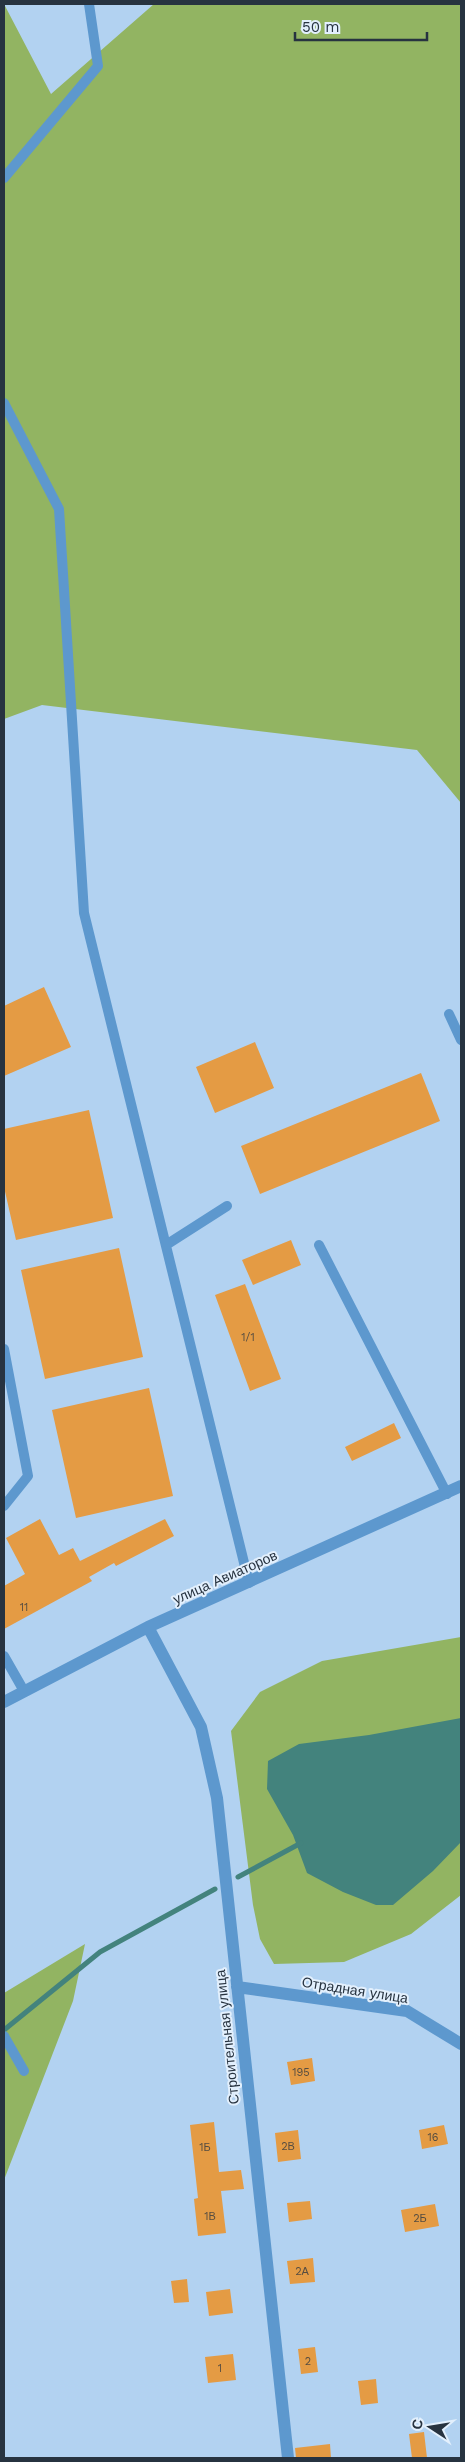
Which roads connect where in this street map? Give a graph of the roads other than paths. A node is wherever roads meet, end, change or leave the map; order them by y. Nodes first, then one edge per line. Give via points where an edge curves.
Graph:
1 (89, 4) edge
2 (4, 178) edge
3 (4, 403) edge
4 (450, 1014) dead end
5 (461, 1040) edge
6 (226, 1206) dead end
7 (166, 1245) junction
8 (319, 1245) dead end
9 (4, 1349) edge
10 (461, 1486) edge
11 (447, 1494) junction
12 (4, 1506) edge
13 (249, 1583) junction
14 (148, 1627) junction
15 (4, 1656) edge
16 (24, 1691) junction
17 (4, 1702) edge
18 (237, 1987) junction
19 (4, 2036) edge
20 (461, 2044) edge
21 (24, 2071) dead end
22 (288, 2458) edge

1 - 2 lane via 98,66
3 - 7 lane via 58,509 84,913
4 - 5 lane
6 - 7 lane
7 - 13 lane
8 - 11 lane
9 - 12 lane via 28,1476
10 - 11 street, улица Авиаторов
11 - 13 street, улица Авиаторов
13 - 14 street, улица Авиаторов
14 - 16 street, улица Авиаторов
14 - 18 street, Строительная улица via 201,1726 216,1798
15 - 16 lane
16 - 17 street, улица Авиаторов
18 - 20 street, Отрадная улица via 407,2011
18 - 22 street, Строительная улица
19 - 21 lane

